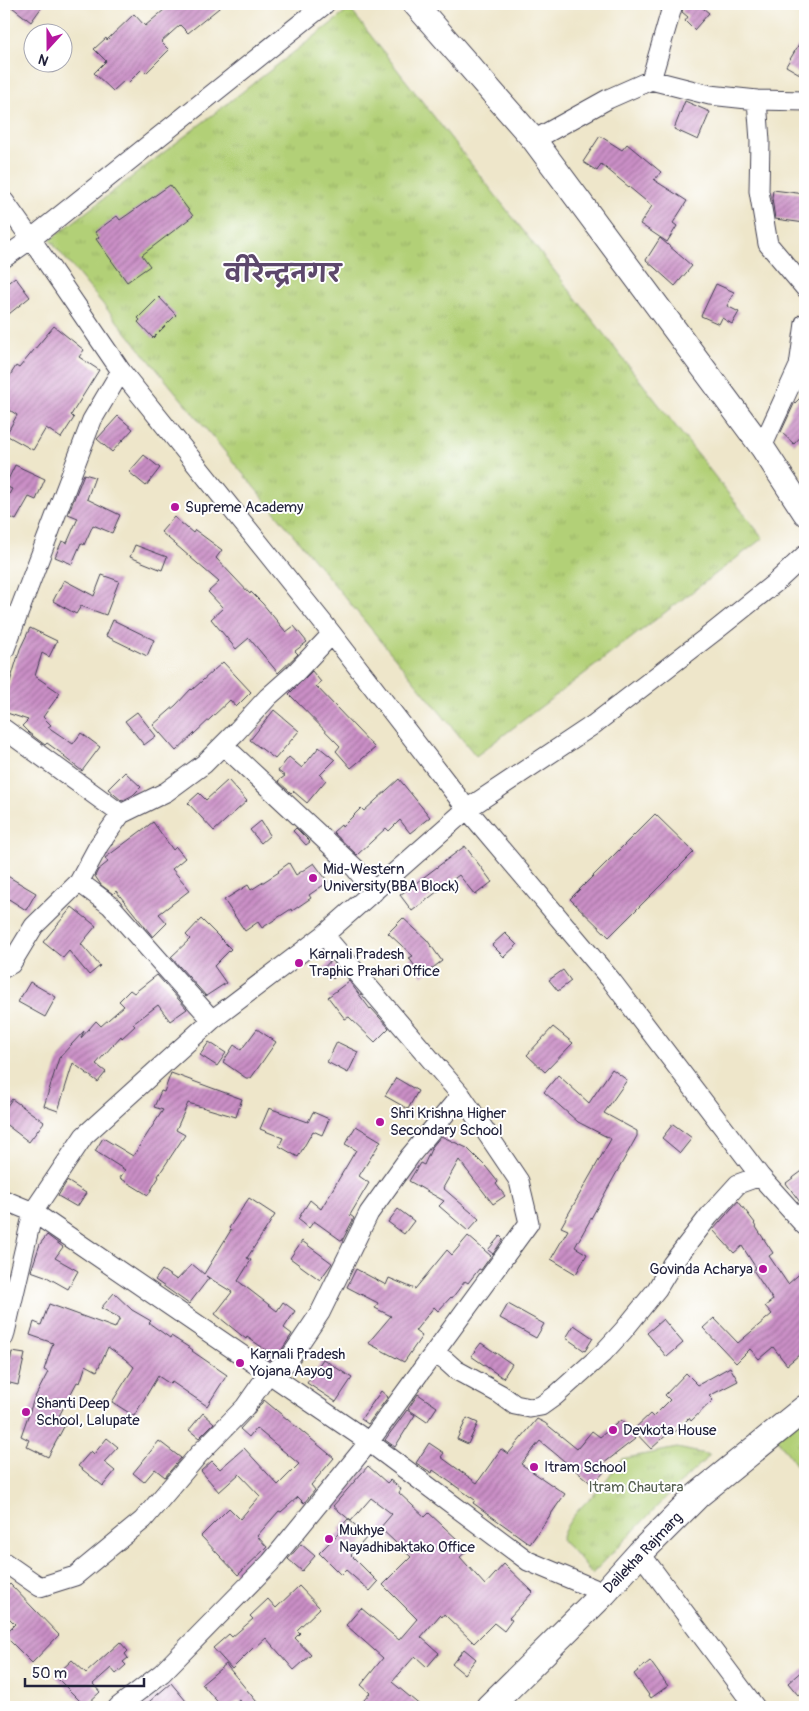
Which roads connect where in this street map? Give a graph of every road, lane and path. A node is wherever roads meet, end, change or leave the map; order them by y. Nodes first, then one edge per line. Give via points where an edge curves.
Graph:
1 (325, 4) edge
2 (415, 4) edge
3 (673, 4) edge
4 (651, 80) junction
5 (756, 100) junction
6 (805, 101) edge
7 (534, 140) junction
8 (4, 201) edge
9 (31, 239) junction
10 (4, 258) edge
11 (805, 288) edge
12 (805, 323) edge
13 (121, 371) junction
14 (762, 447) junction
15 (805, 513) edge
16 (805, 555) edge
17 (332, 634) junction
18 (4, 651) edge
19 (4, 729) edge
20 (223, 745) junction
21 (468, 809) junction
22 (121, 814) junction
23 (79, 882) junction
24 (374, 892) junction
25 (324, 935) junction
26 (4, 968) edge
27 (212, 1020) junction
28 (461, 1095) junction
29 (760, 1176) junction
30 (4, 1200) edge
31 (33, 1212) junction
32 (805, 1226) edge
33 (4, 1338) edge
34 (434, 1353) junction
35 (268, 1374) junction
36 (805, 1408) edge
37 (368, 1442) junction
38 (640, 1553) junction
39 (4, 1562) edge
40 (604, 1593) junction
41 (118, 1707) edge
42 (489, 1707) edge
43 (755, 1707) edge

1 - 9 street
2 - 7 street
3 - 4 street
4 - 5 street via 710,95
4 - 7 street via 608,98
5 - 6 street
5 - 11 street via 760,141 759,191 768,244
7 - 14 street
8 - 9 street
9 - 10 street
9 - 13 street
12 - 14 street via 799,366
13 - 17 street
13 - 18 street via 92,420
14 - 15 street
16 - 21 street via 715,631 592,725
17 - 20 street
17 - 21 street
19 - 22 street
20 - 22 street via 204,764 166,792
20 - 24 street via 355,868
21 - 24 street
21 - 29 street via 611,980
22 - 23 street
23 - 26 street via 34,926 11,964
23 - 27 street via 110,905
24 - 25 street
25 - 27 street
25 - 28 street
27 - 31 street via 84,1136
28 - 34 street via 519,1181 529,1223
28 - 35 street via 410,1156 369,1213 320,1313 287,1362
29 - 32 street
29 - 34 street via 738,1184 708,1216 623,1331 602,1354 541,1406 515,1405
30 - 31 street
31 - 33 street
31 - 35 street
34 - 37 street
35 - 37 street
35 - 39 street via 245,1407 199,1454 143,1520 75,1576 40,1587
36 - 38 main road, Dailekha Rajmarg via 705,1489
37 - 40 street via 528,1561
37 - 41 street via 271,1562 162,1673
38 - 40 main road, Dailekha Rajmarg
38 - 43 street
40 - 42 main road, Dailekha Rajmarg

